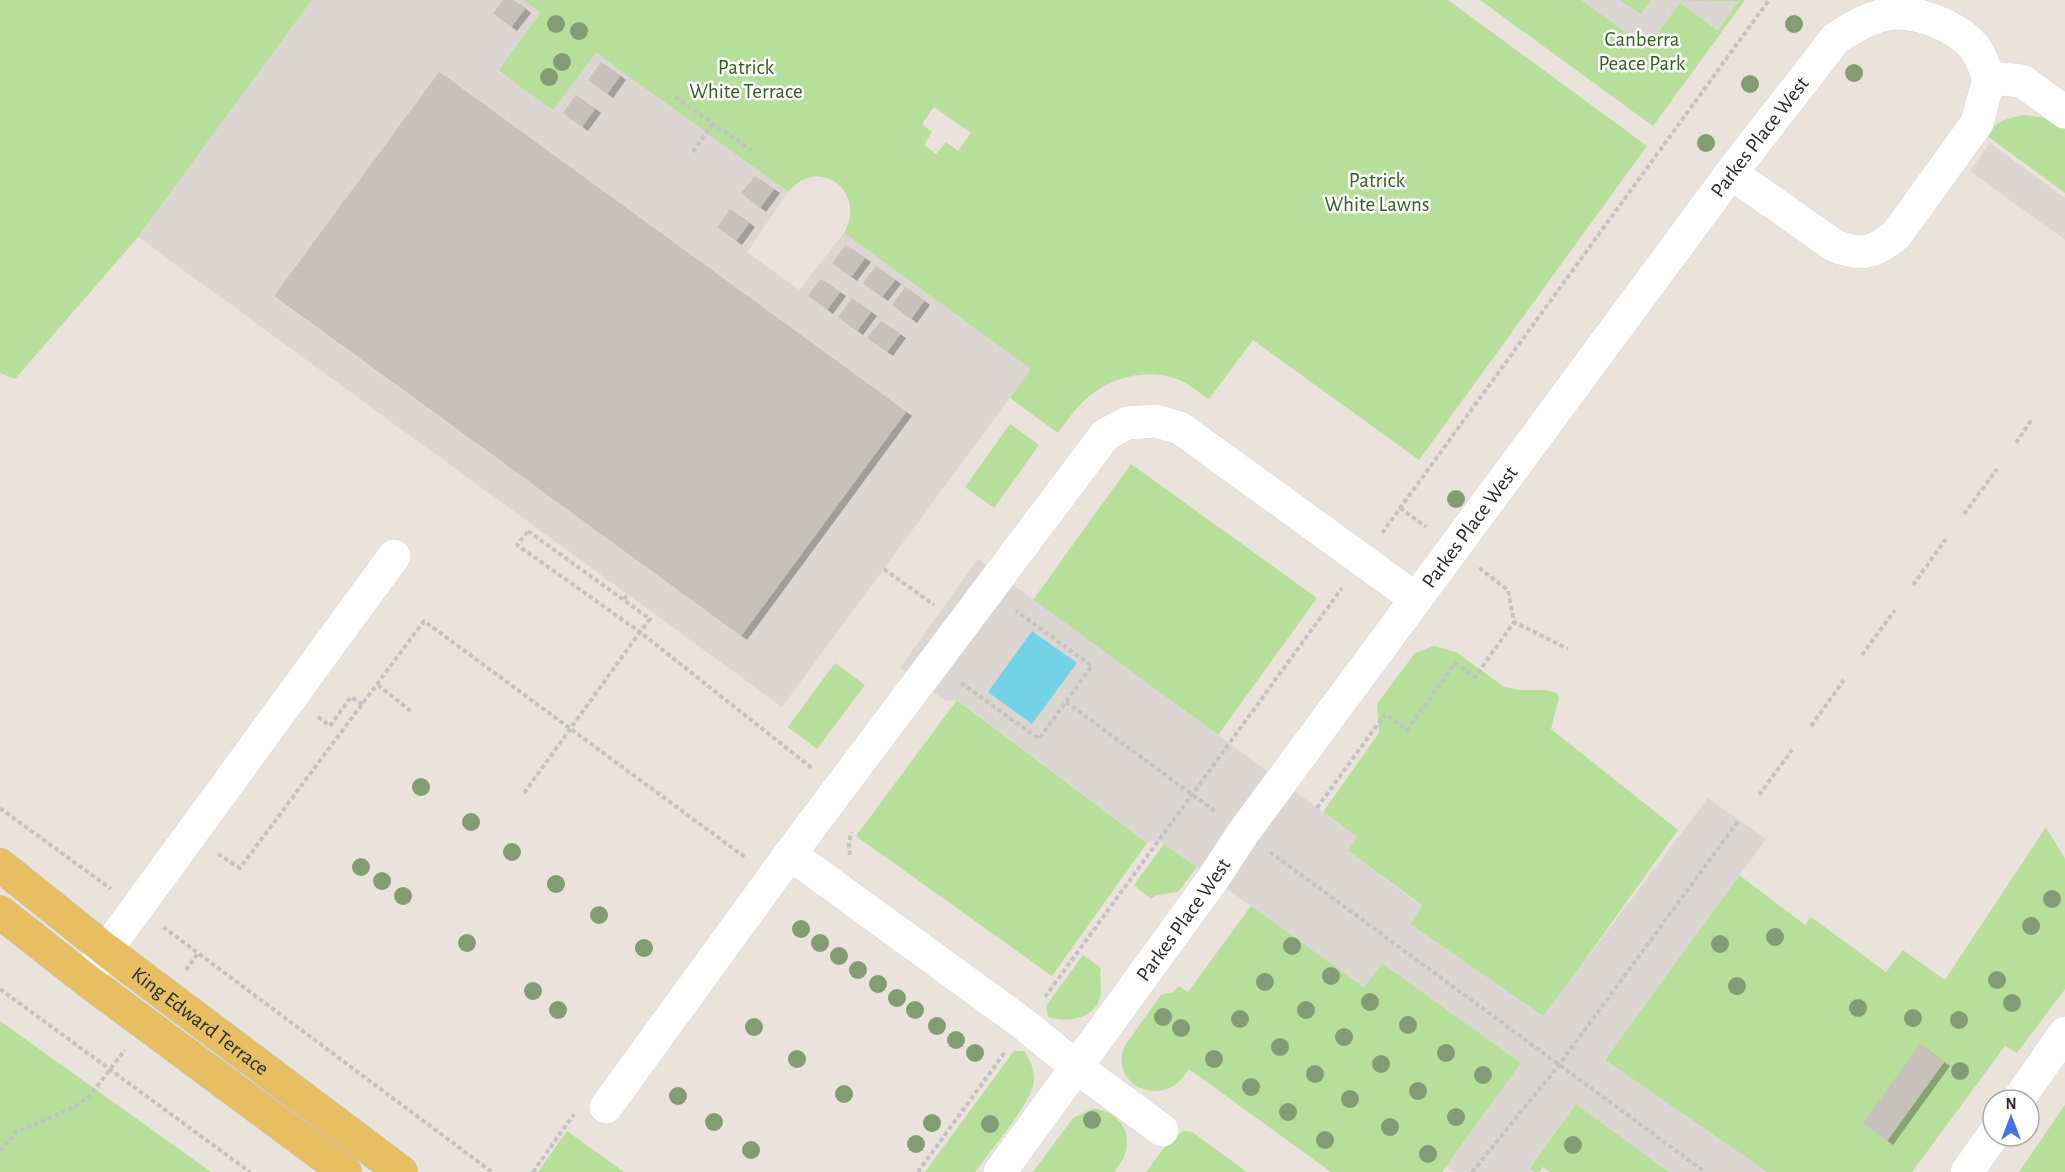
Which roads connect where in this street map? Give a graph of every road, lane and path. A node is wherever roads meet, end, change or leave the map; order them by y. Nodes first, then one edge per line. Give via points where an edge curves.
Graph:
1 (1989, 78) junction
2 (675, 97) dead end
3 (2065, 112) edge
4 (713, 123) junction
5 (751, 150) dead end
6 (693, 152) dead end
7 (1731, 173) junction
8 (2032, 419) dead end
9 (2016, 442) dead end
10 (1997, 469) dead end
11 (1400, 508) dead end
12 (1964, 514) dead end
13 (1427, 528) dead end
14 (1946, 539) dead end
15 (394, 556) dead end
16 (1472, 563) dead end
17 (884, 568) dead end
18 (1913, 585) dead end
19 (988, 592) junction
20 (628, 594) dead end
21 (624, 599) junction
22 (1416, 599) junction
23 (941, 610) dead end
24 (1895, 610) dead end
25 (1514, 622) junction
26 (640, 632) junction
27 (1568, 649) dead end
28 (1862, 655) dead end
29 (934, 663) junction
30 (1844, 680) dead end
31 (378, 685) junction
32 (1066, 702) junction
33 (363, 705) junction
34 (413, 713) dead end
35 (335, 719) dead end
36 (1810, 726) dead end
37 (572, 728) junction
38 (1792, 750) dead end
39 (839, 790) junction
40 (524, 793) dead end
41 (1759, 795) dead end
42 (0, 808) edge
43 (1317, 808) dead end
44 (1739, 820) dead end
45 (1243, 832) junction
46 (214, 850) dead end
47 (0, 865) edge
48 (782, 866) junction
49 (137, 909) junction
50 (0, 912) edge
51 (106, 951) junction
52 (198, 953) junction
53 (85, 979) junction
54 (0, 989) edge
55 (167, 996) junction
56 (145, 1024) junction
57 (2065, 1033) edge
58 (1559, 1065) junction
59 (1075, 1066) junction
60 (110, 1070) junction
61 (2026, 1088) edge
62 (591, 1108) joint
63 (1162, 1130) dead end
64 (1984, 1148) edge
65 (0, 1152) edge
66 (250, 1172) edge
67 (345, 1172) edge
68 (401, 1172) edge
69 (492, 1172) edge
70 (533, 1172) edge
71 (1000, 1172) edge
72 (1472, 1172) edge
73 (1705, 1172) edge
74 (1967, 1172) edge

1 - 3 street via 2022,81
1 - 7 street, Parkes Place West via 1975,49 1947,26 1917,15 1888,14 1859,24 1836,38
1 - 7 street via 1977,123 1896,236 1881,248 1864,253 1835,246
2 - 4 path
4 - 5 path
4 - 6 path
7 - 22 street, Parkes Place West
8 - 9 path
10 - 12 path
11 - 13 path
14 - 18 path
15 - 49 street
16 - 25 path via 1508,590
17 - 23 path
19 - 22 street via 1105,435 1127,423 1155,421 1180,428
19 - 29 street
19 - 32 path via 1092,666
20 - 21 path
21 - 26 path via 650,619
21 - 26 path via 528,531 518,545
22 - 45 street, Parkes Place West
24 - 28 path
25 - 27 path
25 - 43 path via 1475,677 1455,663 1407,730 1385,714
26 - 37 path
26 - 39 path
29 - 32 path via 1039,739
29 - 39 street
30 - 36 path
31 - 33 path
31 - 34 path
31 - 37 path via 424,621
32 - 45 path
33 - 35 path via 351,697
33 - 46 path via 240,868
37 - 40 path
37 - 48 path
38 - 41 path
39 - 48 street
42 - 49 path
44 - 58 path
45 - 58 path
45 - 59 street, Parkes Place West via 1213,879
47 - 51 main road, King Edward Terrace
48 - 59 street via 1025,1025
48 - 62 street
49 - 51 street
49 - 52 path
50 - 53 main road, King Edward Terrace
51 - 53 street
51 - 55 main road, King Edward Terrace
52 - 55 path
52 - 69 path
53 - 56 main road, King Edward Terrace
54 - 60 path
55 - 68 main road, King Edward Terrace
56 - 60 path
56 - 67 main road, King Edward Terrace
57 - 61 street
58 - 72 path
58 - 73 path
59 - 63 street
59 - 71 street, Parkes Place West
60 - 65 path via 89,1097 15,1133
60 - 66 path
62 - 70 path
64 - 74 street

